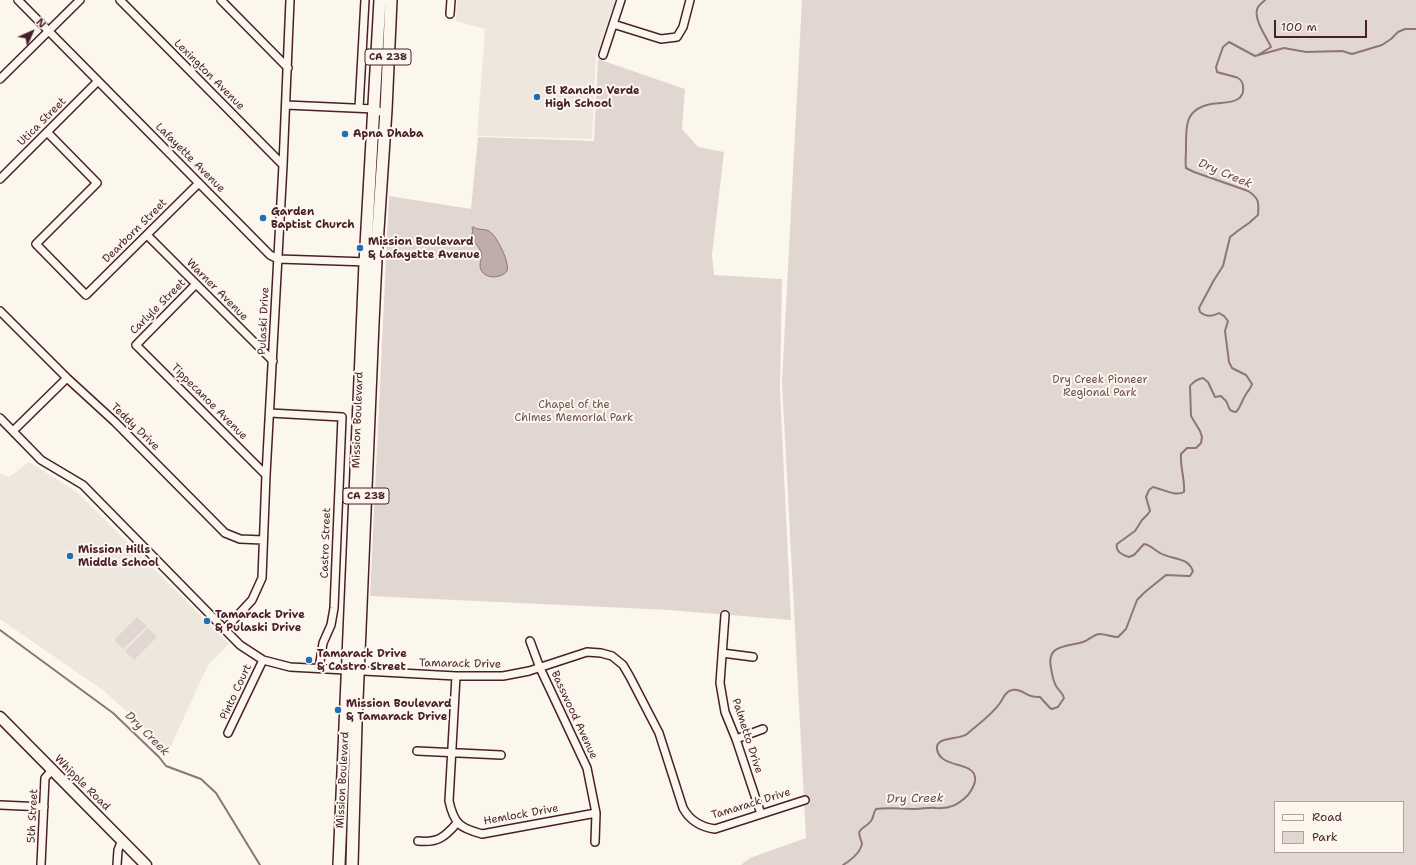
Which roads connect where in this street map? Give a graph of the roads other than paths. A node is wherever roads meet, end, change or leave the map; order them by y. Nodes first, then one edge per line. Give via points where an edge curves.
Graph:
1 (18, 0) edge
2 (80, 0) edge
3 (120, 0) edge
4 (221, 0) edge
5 (290, 0) edge
6 (364, 0) edge
7 (380, 0) edge
8 (391, 0) edge
9 (451, 0) edge
10 (621, 0) edge
11 (690, 0) edge
12 (450, 14) dead end
13 (614, 24) junction
14 (48, 31) junction
15 (603, 55) dead end
16 (288, 68) junction
17 (0, 78) edge
18 (98, 81) junction
19 (286, 105) junction
20 (359, 108) junction
21 (375, 109) junction
22 (386, 115) junction
23 (47, 132) junction
24 (283, 165) junction
25 (0, 179) edge
26 (199, 183) junction
27 (147, 235) junction
28 (278, 259) junction
29 (370, 262) junction
30 (196, 284) junction
31 (0, 311) edge
32 (136, 345) joint
33 (273, 361) junction
34 (67, 378) junction
35 (270, 413) junction
36 (0, 418) edge
37 (13, 431) junction
38 (266, 475) junction
39 (264, 540) junction
40 (725, 615) dead end
41 (225, 629) junction
42 (530, 641) dead end
43 (722, 653) junction
44 (753, 657) dead end
45 (263, 660) junction
46 (319, 668) junction
47 (540, 668) junction
48 (353, 670) junction
49 (456, 676) junction
50 (0, 718) edge
51 (763, 729) dead end
52 (228, 733) dead end
53 (736, 739) junction
54 (417, 751) dead end
55 (452, 752) junction
56 (501, 756) dead end
57 (52, 770) junction
58 (805, 800) dead end
59 (0, 805) edge
60 (44, 807) junction
61 (596, 813) junction
62 (761, 814) junction
63 (457, 823) junction
64 (122, 840) junction
65 (418, 841) dead end
66 (596, 842) dead end
67 (42, 865) edge
68 (117, 865) edge
69 (146, 865) edge
70 (339, 865) edge
71 (352, 865) edge

1 - 14 street, Lafayette Avenue
2 - 14 street
3 - 24 street, Lexington Avenue
4 - 16 street
5 - 16 street, Pulaski Drive
6 - 20 street
7 - 21 main road, Mission Boulevard / CA 238
8 - 22 main road, Mission Boulevard / CA 238
9 - 12 street
10 - 13 street
11 - 13 street via 683,27 676,37 661,39
13 - 15 street
14 - 17 street
14 - 18 street, Lafayette Avenue
16 - 19 street, Pulaski Drive
18 - 23 street, Utica Street
18 - 26 street, Lafayette Avenue
19 - 20 street
19 - 24 street, Pulaski Drive
20 - 21 street
21 - 22 street
21 - 29 main road, Mission Boulevard / CA 238
22 - 29 main road, Mission Boulevard / CA 238
23 - 25 street, Utica Street
23 - 27 street, Dearborn Street via 97,183 36,244 86,295
24 - 28 street, Pulaski Drive
26 - 27 street, Dearborn Street
26 - 28 street, Lafayette Avenue via 270,255
27 - 30 street, Warner Avenue
28 - 29 street
28 - 33 street, Pulaski Drive
29 - 48 main road, Mission Boulevard / CA 238
30 - 32 street, Carlyle Street
30 - 33 street, Warner Avenue
31 - 34 street, Teddy Drive
32 - 38 street, Tippecanoe Avenue
33 - 35 street, Pulaski Drive
34 - 37 street
34 - 39 street, Teddy Drive via 115,422 225,533 240,539
35 - 38 street, Pulaski Drive
35 - 46 street, Castro Street via 342,416 334,608 331,625 323,643
36 - 37 street, Tamarack Drive
37 - 41 street, Tamarack Drive via 41,460 83,485
38 - 39 street, Pulaski Drive
39 - 41 street, Pulaski Drive via 262,578 257,593
40 - 43 street, Palmetto Drive
41 - 45 street, Tamarack Drive via 240,645
42 - 47 street, Basswood Avenue
43 - 44 street
43 - 53 street, Palmetto Drive via 720,683 725,712
45 - 46 street, Tamarack Drive via 290,666
45 - 52 street, Pinto Court
46 - 48 street, Tamarack Drive
47 - 49 street, Tamarack Drive via 503,676
47 - 61 street, Basswood Avenue via 587,768
47 - 62 street, Tamarack Drive via 587,652 612,656 623,665 659,733 687,816 697,824 715,829
48 - 49 street, Tamarack Drive
48 - 70 main road, Mission Boulevard / CA 238
48 - 71 main road, Mission Boulevard / CA 238
49 - 55 street
50 - 57 main road, Whipple Road
51 - 53 street
53 - 62 street, Palmetto Drive
54 - 55 street
55 - 56 street
55 - 63 street via 449,801
57 - 60 street, 5th Street via 45,778
57 - 64 main road, Whipple Road
58 - 62 street, Tamarack Drive
59 - 60 street
60 - 67 street, 5th Street
61 - 63 street, Hemlock Drive via 482,834
61 - 66 street, Basswood Avenue
63 - 65 street via 449,833 437,840
64 - 68 street
64 - 69 main road, Whipple Road

